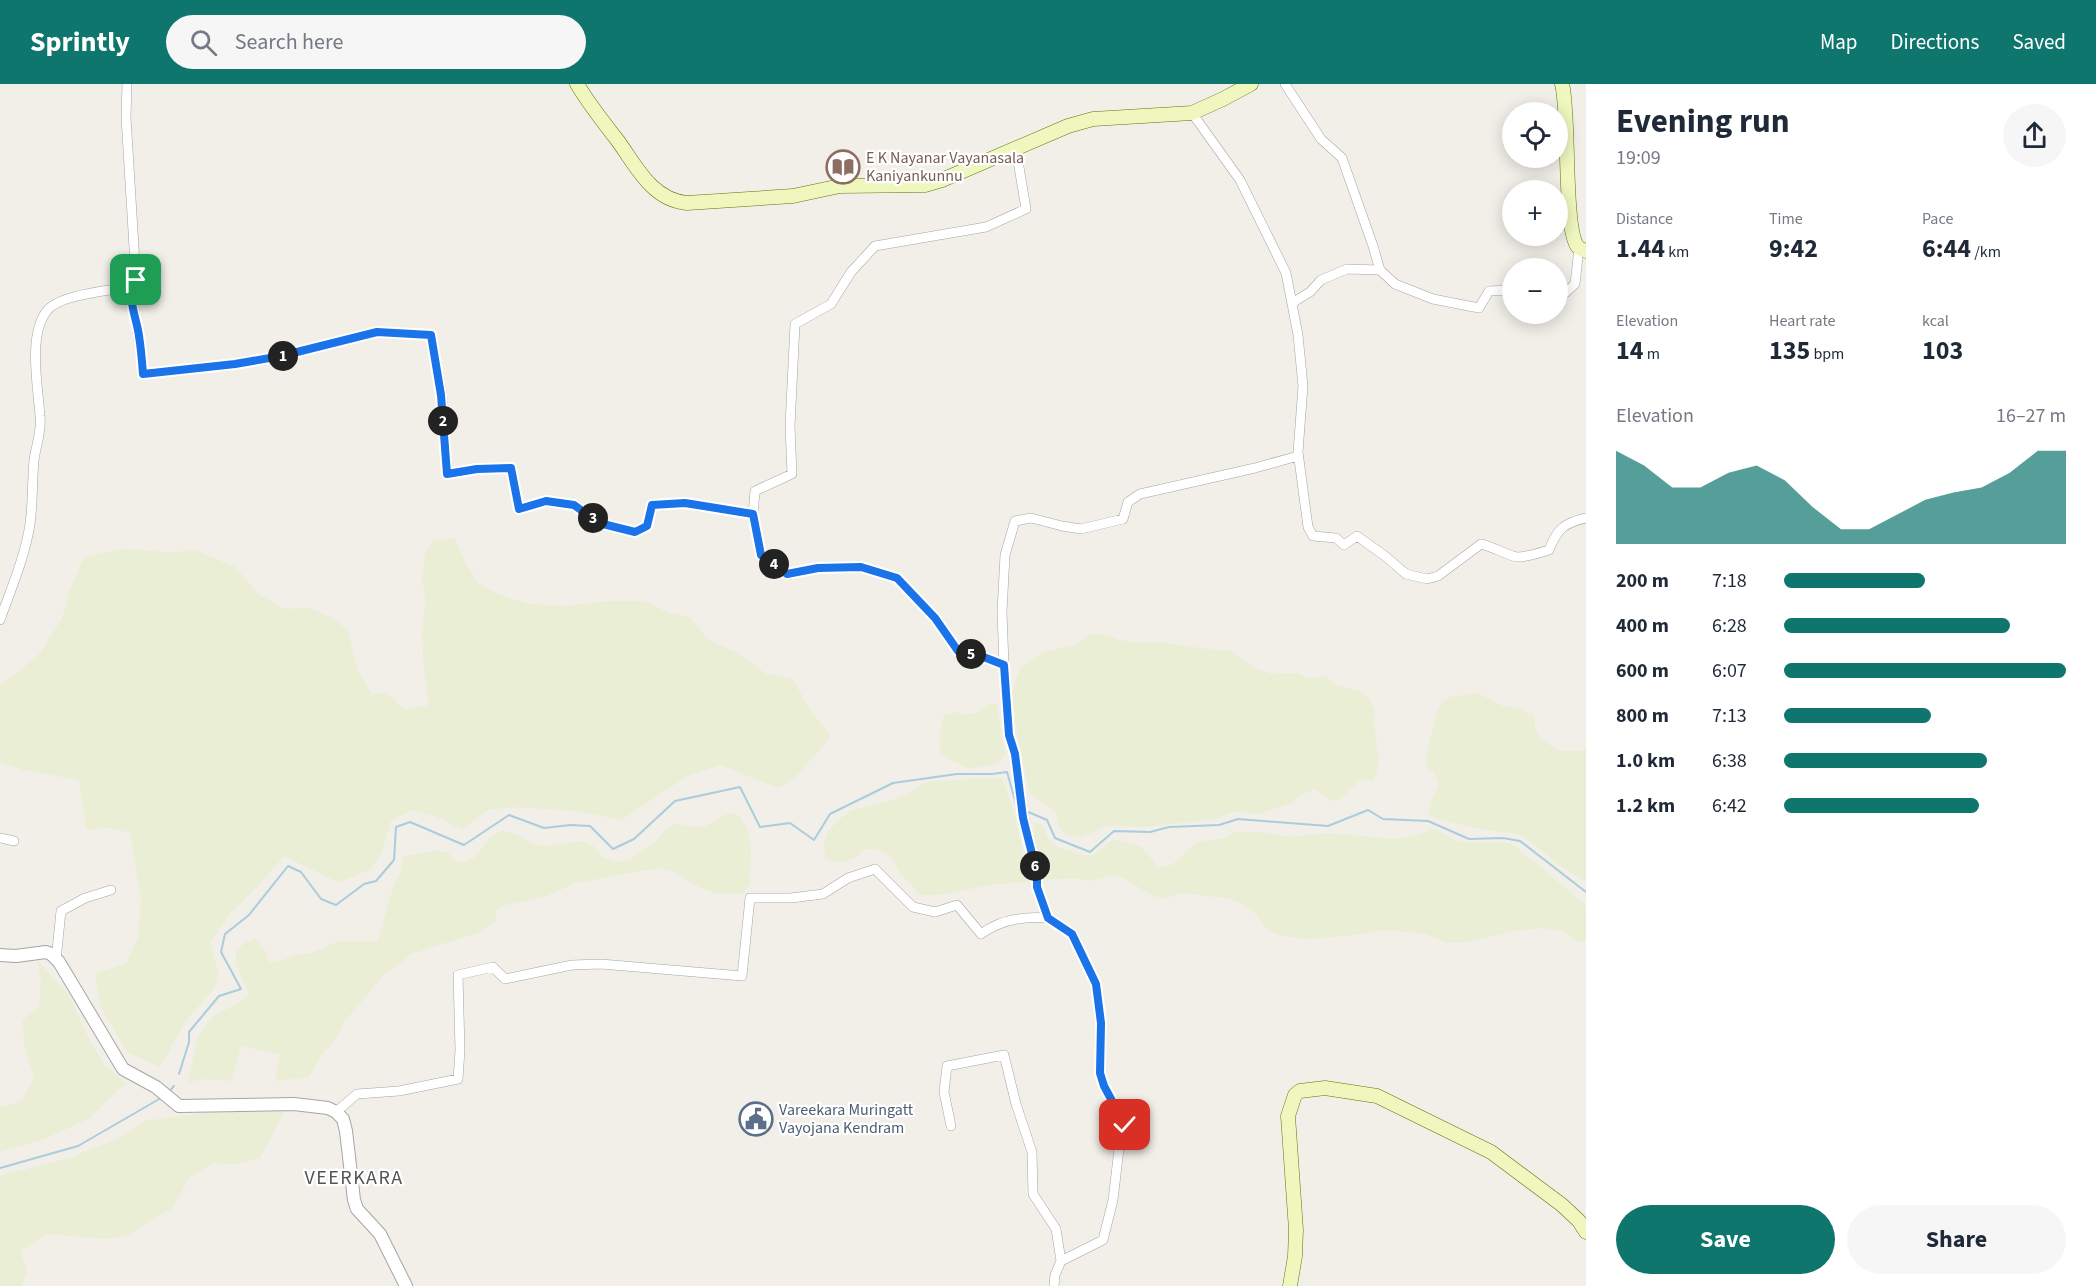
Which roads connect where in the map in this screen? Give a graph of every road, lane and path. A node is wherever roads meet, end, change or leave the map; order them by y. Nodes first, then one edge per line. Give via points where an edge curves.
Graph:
1 (127, 84) edge
2 (577, 84) edge
3 (1251, 84) edge
4 (1285, 84) edge
5 (1562, 84) edge
6 (1192, 112) junction
7 (1016, 149) junction
8 (1582, 249) edge
9 (1380, 270) junction
10 (132, 286) junction
11 (1502, 290) edge
12 (1568, 290) edge
13 (1292, 303) junction
14 (1298, 456) junction
15 (753, 514) junction
16 (1586, 518) edge
17 (0, 620) edge
18 (1004, 665) junction
19 (0, 838) edge
20 (14, 841) dead end
21 (111, 890) dead end
22 (1048, 918) junction
23 (0, 955) edge
24 (56, 960) junction
25 (336, 1112) junction
26 (951, 1126) dead end
27 (1586, 1232) edge
28 (1061, 1261) junction
29 (406, 1286) edge
30 (1054, 1286) edge
31 (1290, 1286) edge

1 - 10 street via 137,273
2 - 7 main road via 634,166 653,188 675,202 793,196 840,186 925,185
3 - 6 main road
4 - 9 street via 1321,139 1342,158
5 - 8 main road via 1573,237
6 - 7 main road via 1093,119
6 - 13 street via 1240,180 1286,273
7 - 15 street via 1026,209 986,227 875,246 851,272 831,304 795,324 792,474 755,491
8 - 12 street via 1575,284
9 - 11 street via 1395,284 1433,300 1479,308 1489,291
9 - 13 street via 1347,269 1321,280
10 - 15 street via 143,374 281,356 377,332 431,335 441,395 447,474 511,468 519,509 546,501 574,505 599,523 635,532 647,526 652,505 685,503
10 - 17 street via 66,300 51,307 41,323 35,371 40,433 29,527
13 - 14 street via 1303,386
14 - 16 street via 1308,527 1313,536 1336,538 1344,545 1357,536 1406,574 1427,579 1438,576 1481,544 1515,557 1550,550 1556,532
14 - 18 street via 1140,494 1128,502 1123,519 1081,529 1032,518 1015,521 1005,555
15 - 18 street via 761,555 787,574 818,568 861,567 897,578 935,618 958,651
18 - 22 street via 1009,735 1037,887
19 - 20 street
21 - 24 street via 61,911
22 - 25 street via 1029,916 993,926 981,934 957,905 935,912 913,907 874,869 848,878 823,894 750,898 742,976 601,964 572,965 505,979 493,967 458,975 458,1079 399,1091 357,1094
22 - 28 street via 1072,934 1096,984 1101,1023 1100,1073 1125,1125 1103,1240
23 - 24 street via 46,952
24 - 25 street via 123,1069 156,1087 179,1106 294,1104
25 - 29 street via 345,1125 357,1209 380,1234
26 - 28 street via 944,1092 947,1066 1004,1055 1032,1152 1033,1194 1056,1229
27 - 31 main road via 1562,1204 1491,1152 1377,1096 1325,1088 1300,1091 1288,1116 1296,1230
28 - 30 street

